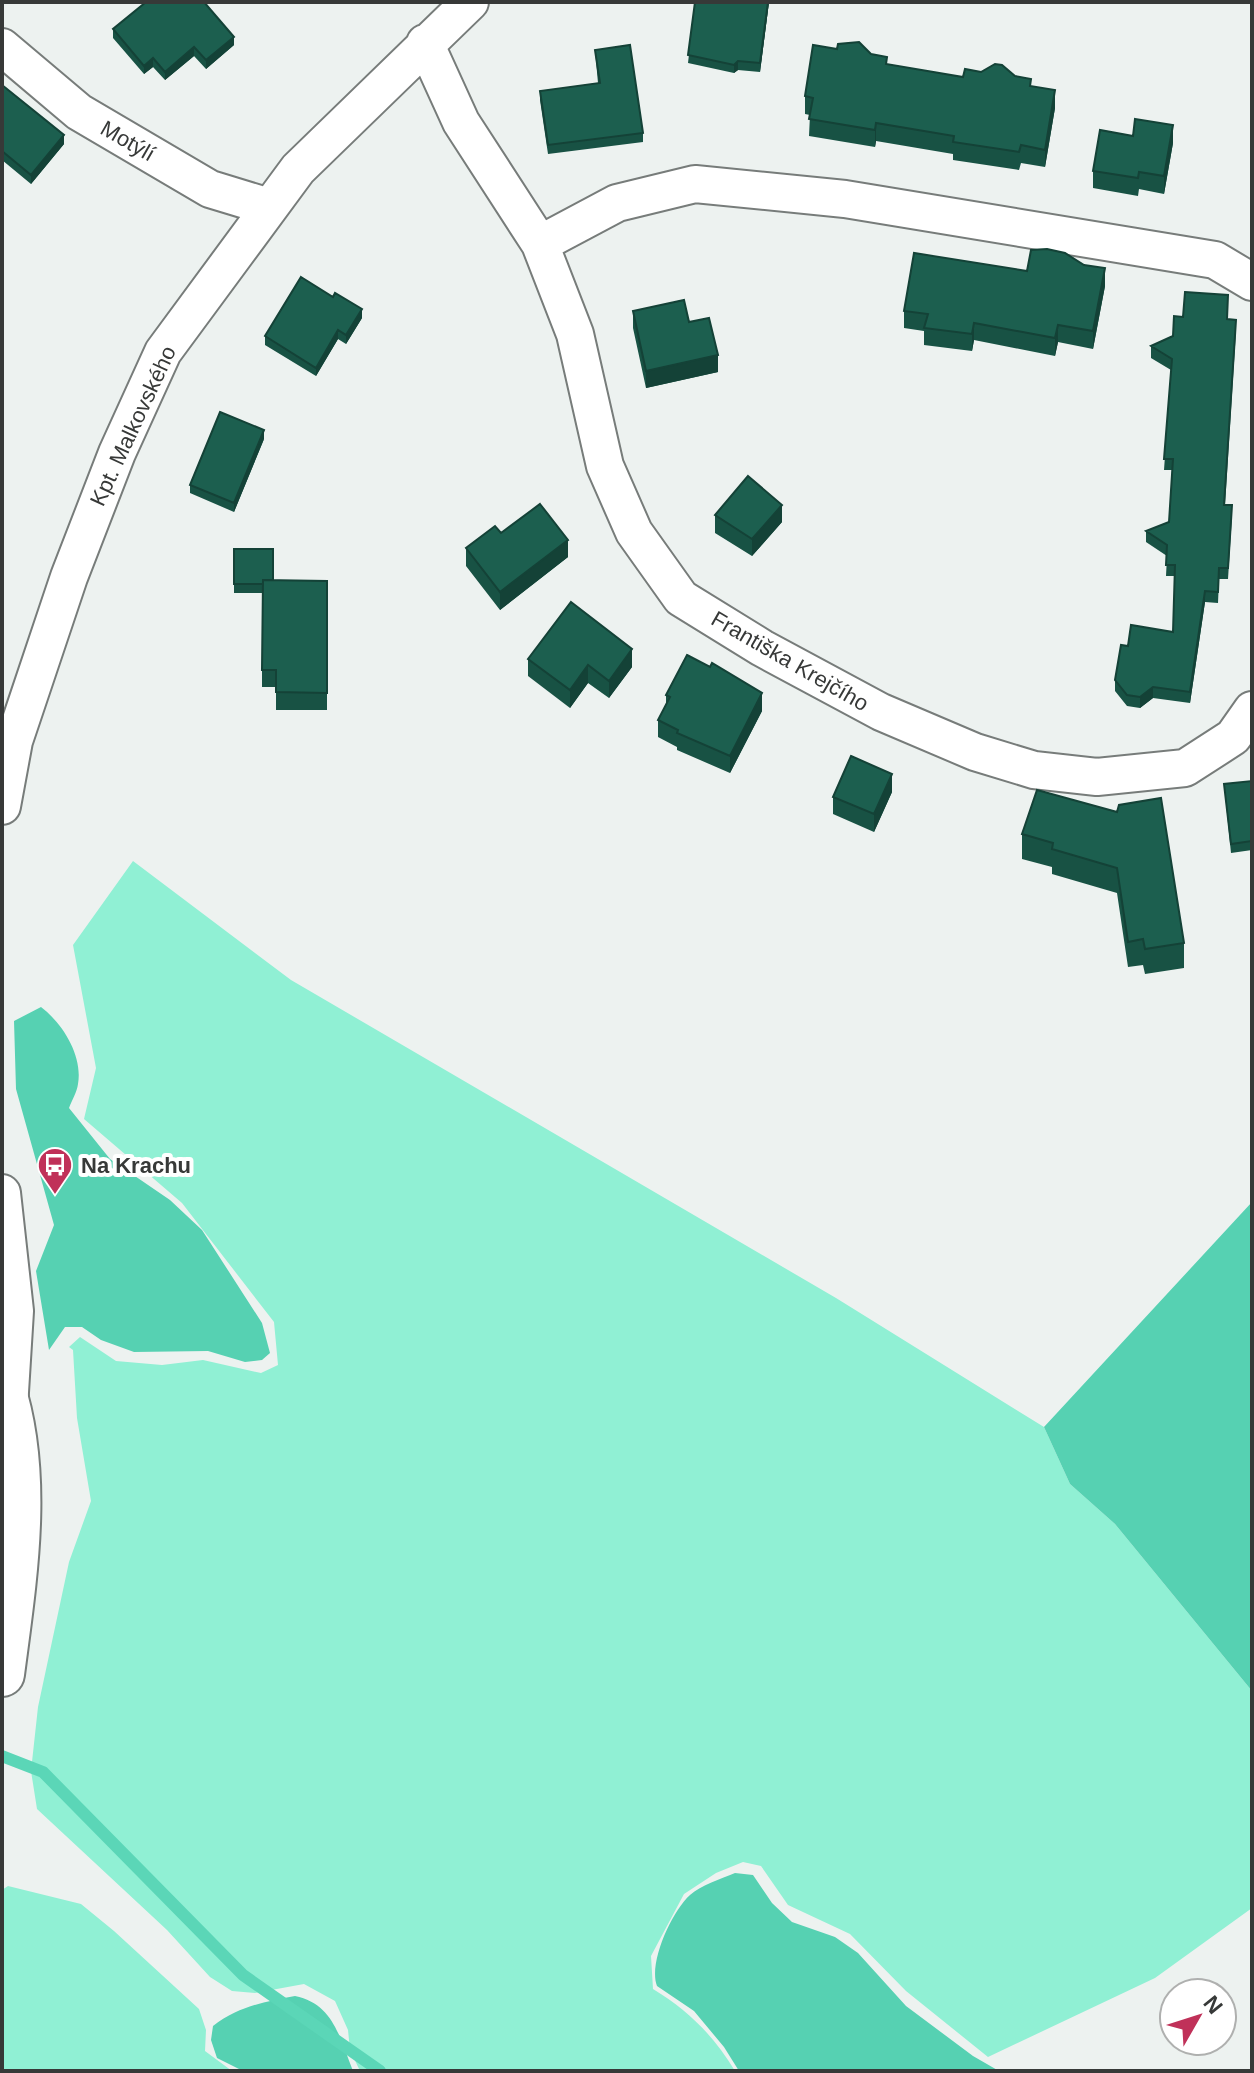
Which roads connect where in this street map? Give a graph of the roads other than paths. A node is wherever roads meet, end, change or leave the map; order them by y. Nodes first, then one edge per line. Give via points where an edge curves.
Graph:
1 (470, 2) edge
2 (425, 43) junction
3 (2, 47) edge
4 (269, 207) junction
5 (540, 244) junction
6 (1252, 282) edge
7 (1252, 710) edge
8 (2, 806) edge
9 (2, 1193) edge
10 (6, 1397) edge
11 (2, 1674) edge

1 - 2 street, Kpt. Malkovského
2 - 4 street, Kpt. Malkovského via 298,169
2 - 5 street, Františka Krejčího via 461,122
3 - 4 street, Motýlí via 79,112 210,189
4 - 8 street, Kpt. Malkovského via 163,352 117,453 14,741
5 - 6 street via 617,203 695,184 845,199 1215,260
5 - 7 street, Františka Krejčího via 575,334 605,466 634,532 681,598 881,712 975,752 1034,770 1097,777 1185,768 1233,737
9 - 10 street via 15,1311
10 - 11 street via 16,1470 16,1567

